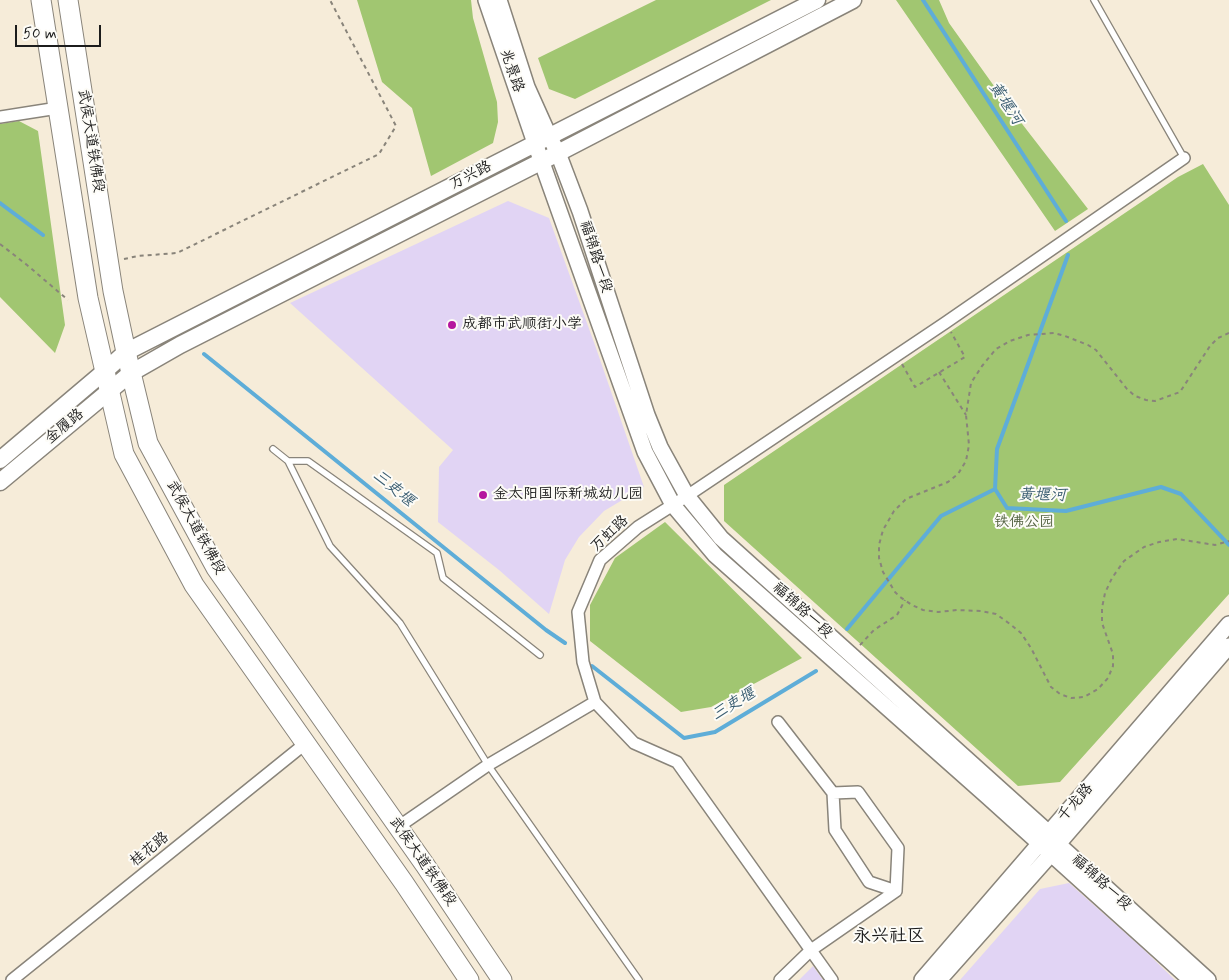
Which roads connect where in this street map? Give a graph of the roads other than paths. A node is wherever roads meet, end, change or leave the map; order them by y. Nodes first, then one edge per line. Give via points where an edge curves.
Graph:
1 (42, 0) edge
2 (68, 0) edge
3 (486, 0) edge
4 (499, 0) edge
5 (817, 0) edge
6 (853, 0) edge
7 (1094, 0) edge
8 (58, 108) junction
9 (0, 117) edge
10 (542, 140) junction
11 (558, 153) junction
12 (1184, 158) joint
13 (542, 161) junction
14 (126, 352) junction
15 (105, 371) junction
16 (131, 373) junction
17 (109, 390) junction
18 (272, 449) dead end
19 (0, 460) edge
20 (288, 461) junction
21 (0, 482) edge
22 (687, 496) junction
23 (673, 505) junction
24 (1229, 624) edge
25 (1229, 646) edge
26 (540, 655) dead end
27 (595, 702) junction
28 (778, 722) dead end
29 (306, 743) junction
30 (488, 765) junction
31 (833, 793) junction
32 (398, 827) junction
33 (1050, 844) junction
34 (896, 891) junction
35 (811, 950) junction
36 (12, 980) edge
37 (469, 980) edge
38 (502, 980) edge
39 (640, 980) edge
40 (780, 980) edge
41 (832, 980) edge
42 (922, 980) edge
43 (939, 980) edge
44 (1191, 980) edge
45 (1208, 980) edge

1 - 8 main road, 武侯大道铁佛段
2 - 14 main road, 武侯大道铁佛段
3 - 10 street, 兆景路
4 - 10 street, 兆景路
5 - 10 main road, 万兴路
6 - 11 main road, 金履路
7 - 12 lane
8 - 9 street
8 - 15 main road, 武侯大道铁佛段 via 88,298
10 - 11 street, 福锦路一段
10 - 13 street, 福锦路一段
10 - 14 main road, 万兴路
11 - 13 main road, 金履路
11 - 22 street, 福锦路一段 via 647,415 660,447
12 - 22 street, 万虹路 via 946,323
13 - 16 main road, 金履路
13 - 23 street, 福锦路一段 via 644,452
14 - 15 main road, 万兴路
14 - 16 main road, 武侯大道铁佛段
15 - 17 main road, 武侯大道铁佛段
15 - 19 main road, 金履路
16 - 17 main road, 金履路
16 - 32 main road, 武侯大道铁佛段 via 148,443 216,568
17 - 21 main road, 金履路
17 - 29 main road, 武侯大道铁佛段 via 124,454 194,585
18 - 20 lane
20 - 26 lane via 308,461 437,553 443,578
20 - 30 lane via 330,546 400,623
22 - 23 street, 万虹路
22 - 33 street, 福锦路一段 via 720,538 851,655
23 - 27 street, 万虹路 via 638,527 600,560 578,612 583,662
23 - 33 street, 福锦路一段 via 715,555
24 - 33 street, 千龙路
25 - 33 street, 千龙路
27 - 30 street
27 - 35 street via 634,743 676,762
28 - 31 street
29 - 36 street, 桂花路
29 - 37 main road, 武侯大道铁佛段
30 - 32 street
30 - 39 lane
31 - 34 street via 835,830 869,882
31 - 34 street via 858,792 898,848
32 - 38 main road, 武侯大道铁佛段
33 - 42 street, 千龙路
33 - 43 street, 千龙路
33 - 44 street, 福锦路一段
33 - 45 street, 福锦路一段
34 - 35 street
35 - 40 street
35 - 41 street

